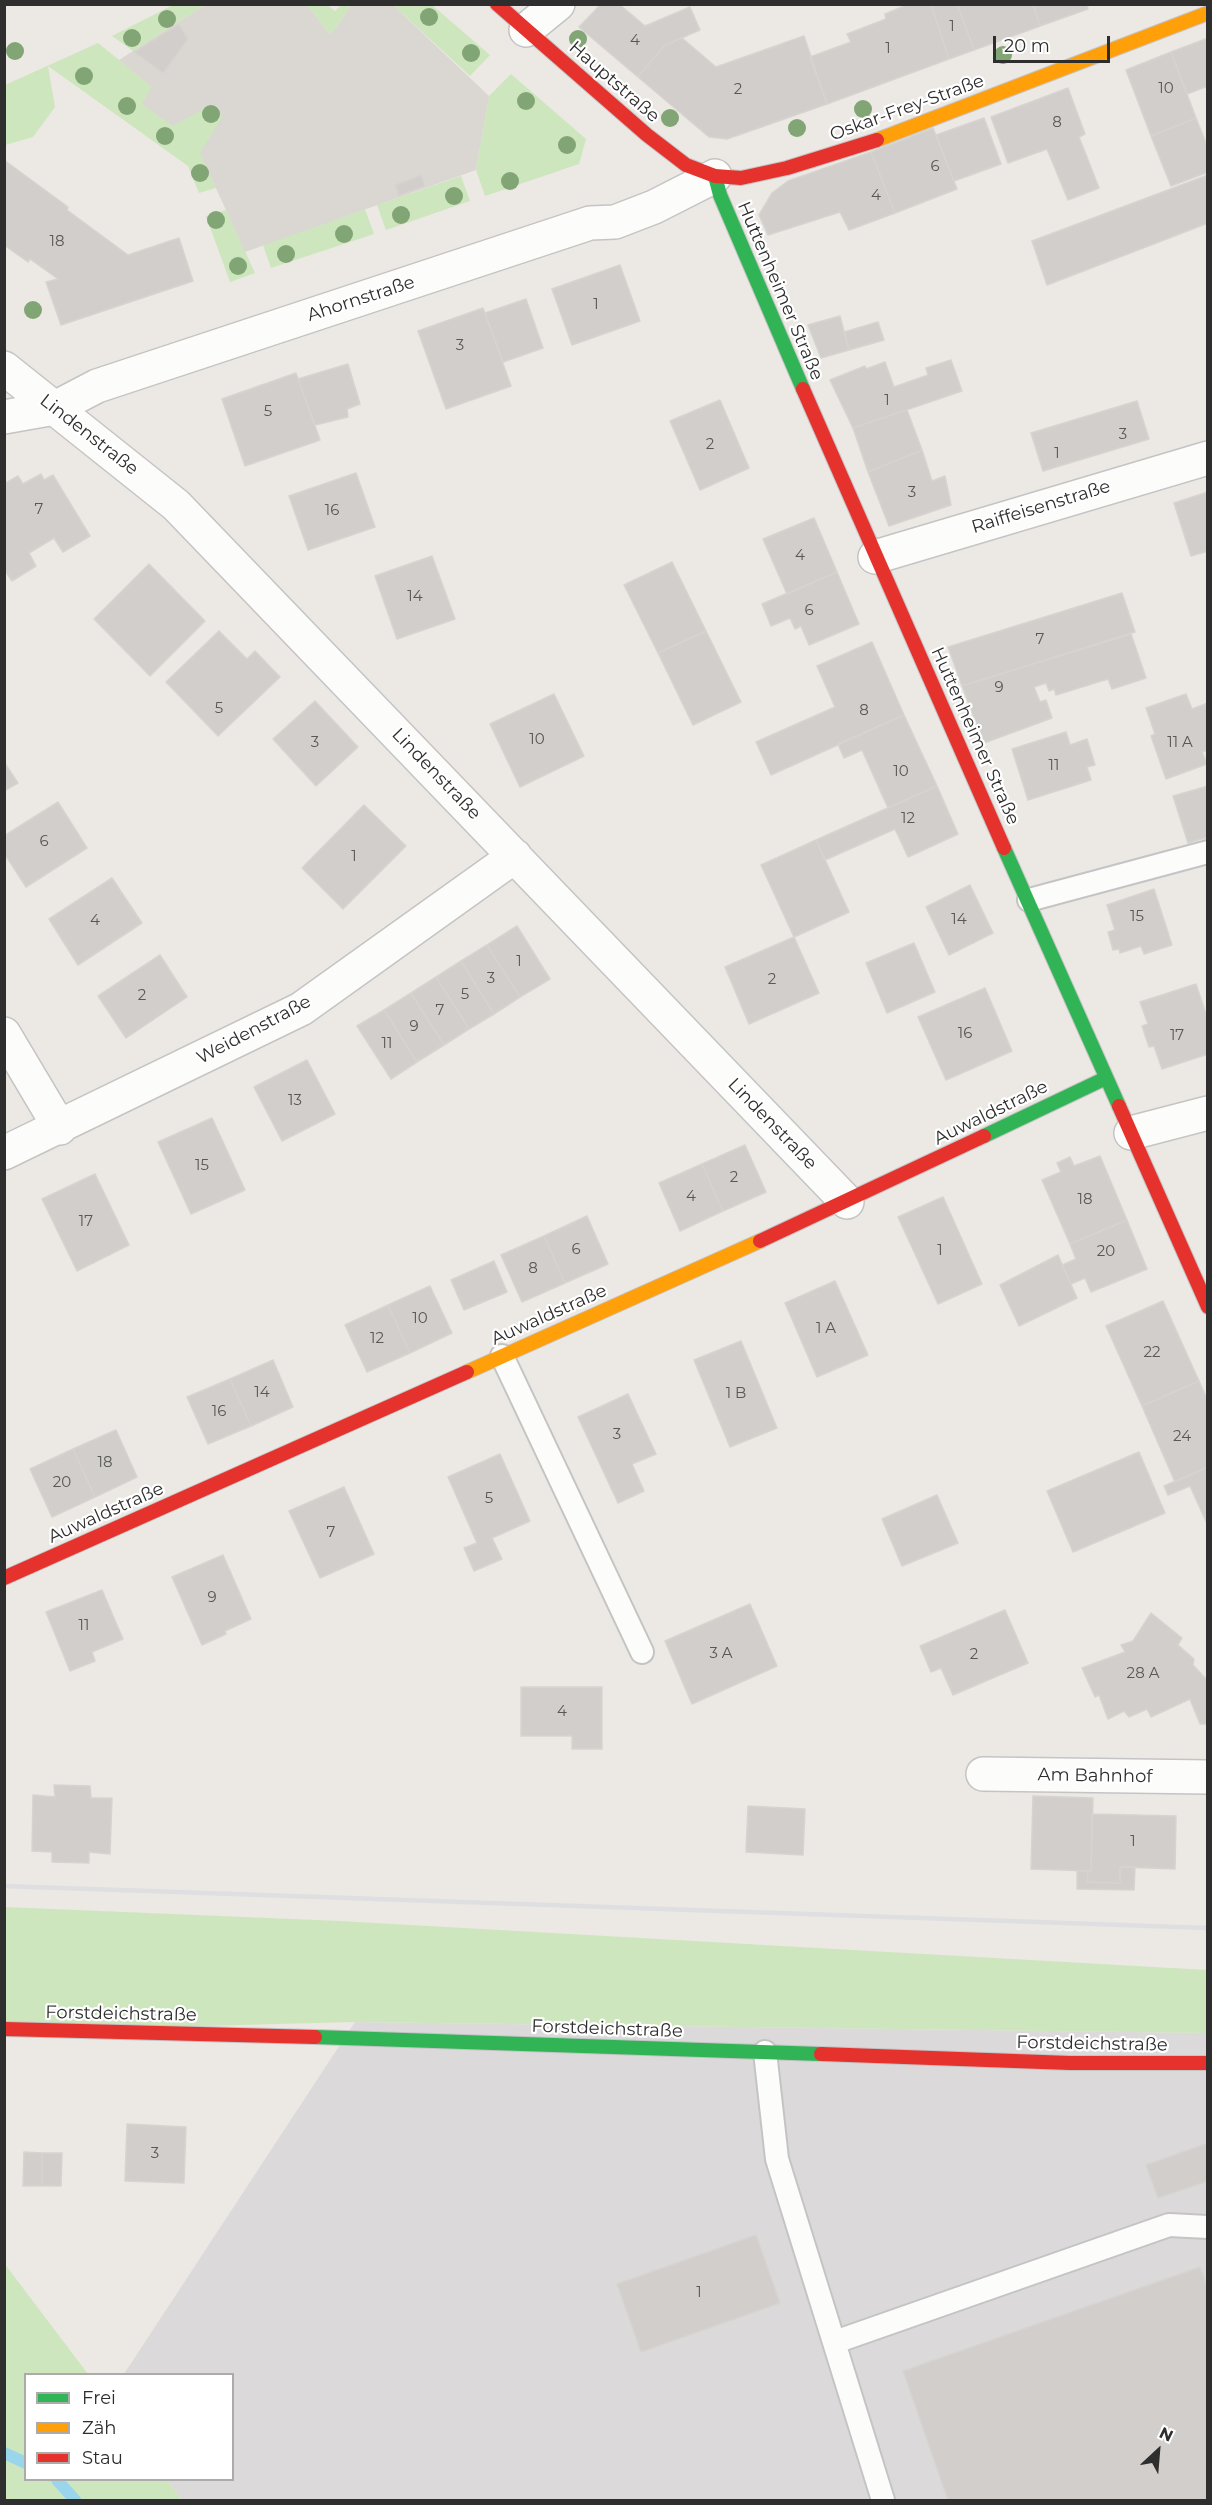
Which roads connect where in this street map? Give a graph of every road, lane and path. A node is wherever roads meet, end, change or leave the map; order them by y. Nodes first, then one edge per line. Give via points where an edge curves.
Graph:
1 (497, 4) edge
2 (558, 4) edge
3 (1208, 13) edge
4 (526, 30) junction
5 (715, 176) junction
6 (4, 368) edge
7 (55, 408) junction
8 (4, 417) edge
9 (1208, 458) edge
10 (875, 557) junction
11 (1208, 852) edge
12 (514, 856) junction
13 (1029, 900) junction
14 (4, 1034) edge
15 (1106, 1078) junction
16 (1208, 1113) edge
17 (60, 1128) junction
18 (1131, 1133) junction
19 (4, 1153) edge
20 (847, 1202) junction
21 (1208, 1307) edge
22 (502, 1356) junction
23 (4, 1578) edge
24 (642, 1652) dead end
25 (983, 1774) dead end
26 (1208, 1778) edge
27 (4, 2029) edge
28 (765, 2052) junction
29 (1208, 2063) edge
30 (1208, 2227) edge
31 (835, 2342) junction
32 (883, 2500) edge

1 - 4 street, Hauptstraße
2 - 4 street
3 - 5 street, Oskar-Frey-Straße via 825,158 764,175
4 - 5 street, Hauptstraße via 646,135 686,165
5 - 7 street, Ahornstraße via 615,222 590,223 97,386
5 - 10 street, Huttenheimer Straße
6 - 7 street, Lindenstraße
7 - 8 street, Ahornstraße
7 - 12 street, Lindenstraße via 176,505
9 - 10 street, Raiffeisenstraße
10 - 13 street, Huttenheimer Straße
11 - 13 lane
12 - 17 street, Weidenstraße via 301,1010
12 - 20 street, Lindenstraße
13 - 15 street, Huttenheimer Straße
14 - 17 street
15 - 18 street, Huttenheimer Straße
15 - 20 street, Auwaldstraße
16 - 18 street
17 - 19 street, Weidenstraße
18 - 21 street, Huttenheimer Straße
20 - 22 street, Auwaldstraße
22 - 23 street, Auwaldstraße
22 - 24 lane
25 - 26 street, Am Bahnhof
27 - 28 street, Forstdeichstraße
28 - 29 street, Forstdeichstraße via 1070,2063
28 - 31 lane via 777,2159
30 - 31 lane via 1169,2225
31 - 32 lane

